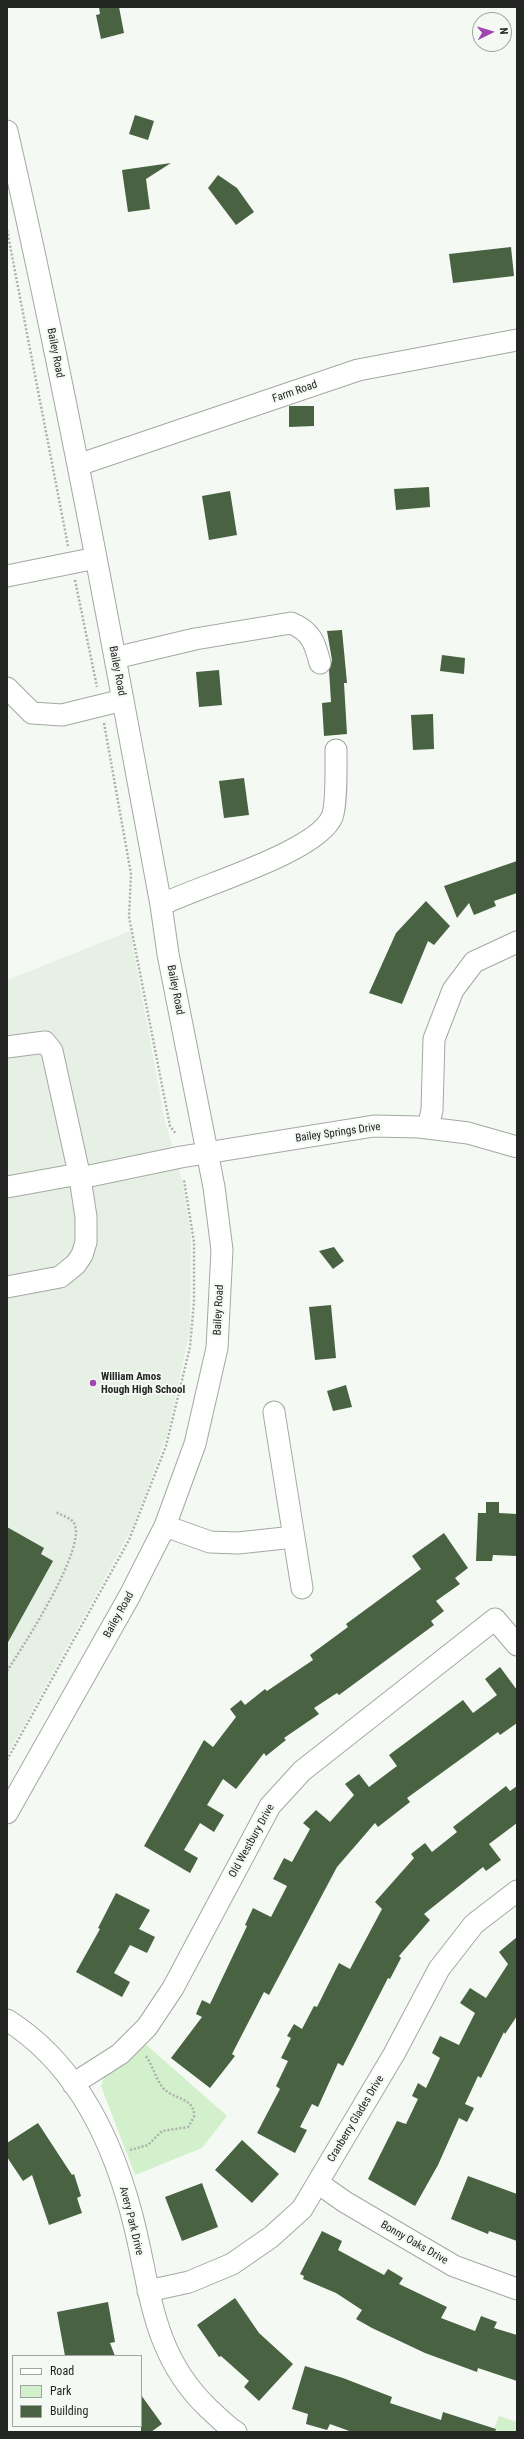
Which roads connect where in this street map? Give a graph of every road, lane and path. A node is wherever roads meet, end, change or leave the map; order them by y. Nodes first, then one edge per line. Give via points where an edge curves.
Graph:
1 (7, 131) edge
2 (7, 230) edge
3 (517, 340) edge
4 (78, 465) junction
5 (96, 558) junction
6 (72, 564) junction
7 (7, 576) edge
8 (115, 658) junction
9 (320, 663) dead end
10 (7, 688) edge
11 (123, 700) junction
12 (100, 705) junction
13 (336, 750) dead end
14 (161, 905) junction
15 (517, 942) edge
16 (7, 1047) edge
17 (428, 1128) junction
18 (176, 1134) dead end
19 (517, 1147) edge
20 (206, 1153) junction
21 (79, 1176) junction
22 (184, 1180) dead end
23 (7, 1187) edge
24 (7, 1287) edge
25 (274, 1412) dead end
26 (56, 1512) dead end
27 (166, 1526) junction
28 (294, 1537) junction
29 (302, 1588) dead end
30 (517, 1645) edge
31 (7, 1671) edge
32 (7, 1760) edge
33 (7, 1813) edge
34 (517, 1892) edge
35 (7, 2020) edge
36 (132, 2042) junction
37 (73, 2084) junction
38 (112, 2154) junction
39 (318, 2182) junction
40 (517, 2289) edge
41 (148, 2291) junction
42 (236, 2432) edge

1 - 4 street, Bailey Road
2 - 6 path
3 - 4 street, Farm Road via 358,370
4 - 5 street, Bailey Road
5 - 6 street
5 - 8 street, Bailey Road
6 - 7 street
6 - 12 path
8 - 9 street via 195,639 291,623 303,627 310,634
8 - 11 street, Bailey Road
10 - 12 street via 32,713 62,714
11 - 12 street
11 - 14 street, Bailey Road
12 - 18 path via 127,844 131,874 129,917 137,964 170,1126
13 - 14 street via 332,816 323,831 238,875
14 - 20 street, Bailey Road
15 - 17 street via 474,962 453,990 434,1039 432,1110
16 - 21 street via 45,1042 52,1051
17 - 19 street, Bailey Springs Drive via 468,1133
17 - 20 street, Bailey Springs Drive via 374,1126
20 - 21 street, Bailey Springs Drive
20 - 27 street, Bailey Road via 214,1187 222,1250 217,1348 195,1444
21 - 23 street, Bailey Springs Drive
21 - 24 street via 87,1231 82,1255 76,1264 60,1277
22 - 32 path via 194,1242 194,1301 190,1347 166,1446 129,1540
25 - 28 street
26 - 31 path via 71,1520 75,1528 72,1557 31,1633
27 - 28 street via 210,1542 238,1543
27 - 33 street, Bailey Road via 129,1597
28 - 29 street
30 - 36 street, Old Westbury Drive via 495,1619 302,1771 270,1806 173,1988 147,2027
34 - 39 street, Cranberry Glades Drive via 474,1924 439,1969 394,2054
35 - 37 street, Avery Park Drive via 49,2052
36 - 37 street, Old Westbury Drive via 120,2054
36 - 38 path via 149,2060 163,2088 193,2106 194,2117 188,2127 162,2131 148,2145
37 - 38 street, Avery Park Drive via 99,2124
38 - 41 street, Avery Park Drive via 131,2212
39 - 40 street, Bonny Oaks Drive via 344,2202 454,2266
39 - 41 street, Cranberry Glades Drive via 302,2209 271,2237 232,2264 189,2282
41 - 42 street, Avery Park Drive via 164,2348 181,2376 197,2398

